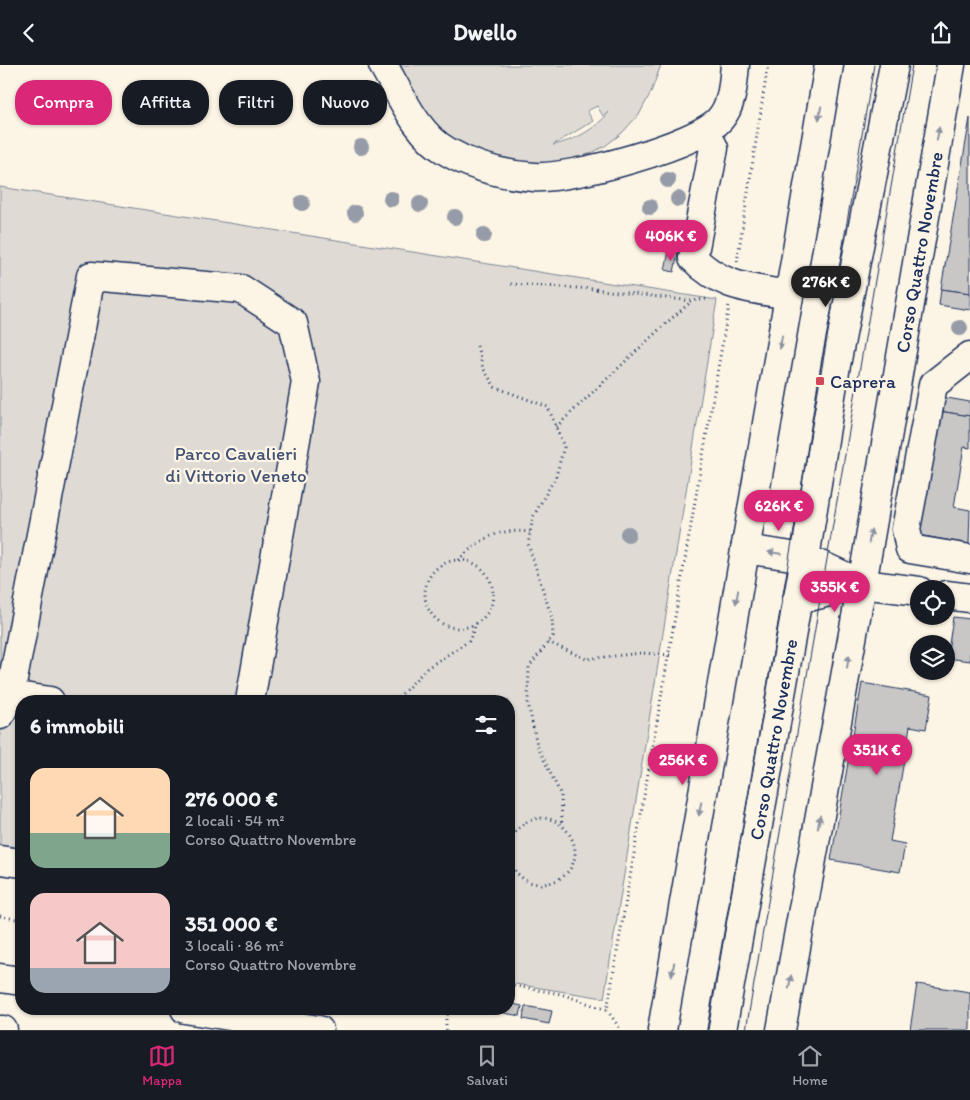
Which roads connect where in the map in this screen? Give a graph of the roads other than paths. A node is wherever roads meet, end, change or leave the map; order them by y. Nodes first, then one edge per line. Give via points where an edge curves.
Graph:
1 (383, 65) edge
2 (735, 65) edge
3 (829, 65) edge
4 (894, 65) edge
5 (951, 65) edge
6 (705, 131) junction
7 (789, 295) junction
8 (970, 356) edge
9 (746, 549) junction
10 (805, 558) junction
11 (970, 559) edge
12 (862, 584) junction
13 (910, 590) edge
14 (955, 596) edge
15 (970, 598) edge
16 (797, 600) junction
17 (251, 695) edge
18 (5, 705) edge
19 (0, 861) edge
20 (15, 862) edge
21 (0, 978) edge
22 (15, 980) edge
23 (242, 1015) edge
24 (319, 1030) edge
25 (662, 1030) edge
26 (722, 1030) edge
27 (781, 1030) edge

1 - 6 street via 420,129 446,152 482,168 535,177 569,176 656,150
2 - 6 street via 730,100 720,119
3 -> 7 street
4 - 10 street, Corso Quattro Novembre via 836,365
12 -> 5 street, Corso Quattro Novembre
6 - 7 street via 714,148 693,258 732,291
7 -> 9 street
8 - 11 street via 933,385 906,529 910,549
10 -> 9 street
9 -> 25 street
10 - 12 street
10 - 16 street, Corso Quattro Novembre
12 - 13 street
12 - 16 street
27 -> 12 street, Corso Quattro Novembre
14 - 15 street
16 - 26 street, Corso Quattro Novembre
17 - 18 street via 306,382 293,323 241,289 91,275
19 - 20 street
21 - 22 street
23 - 24 street

